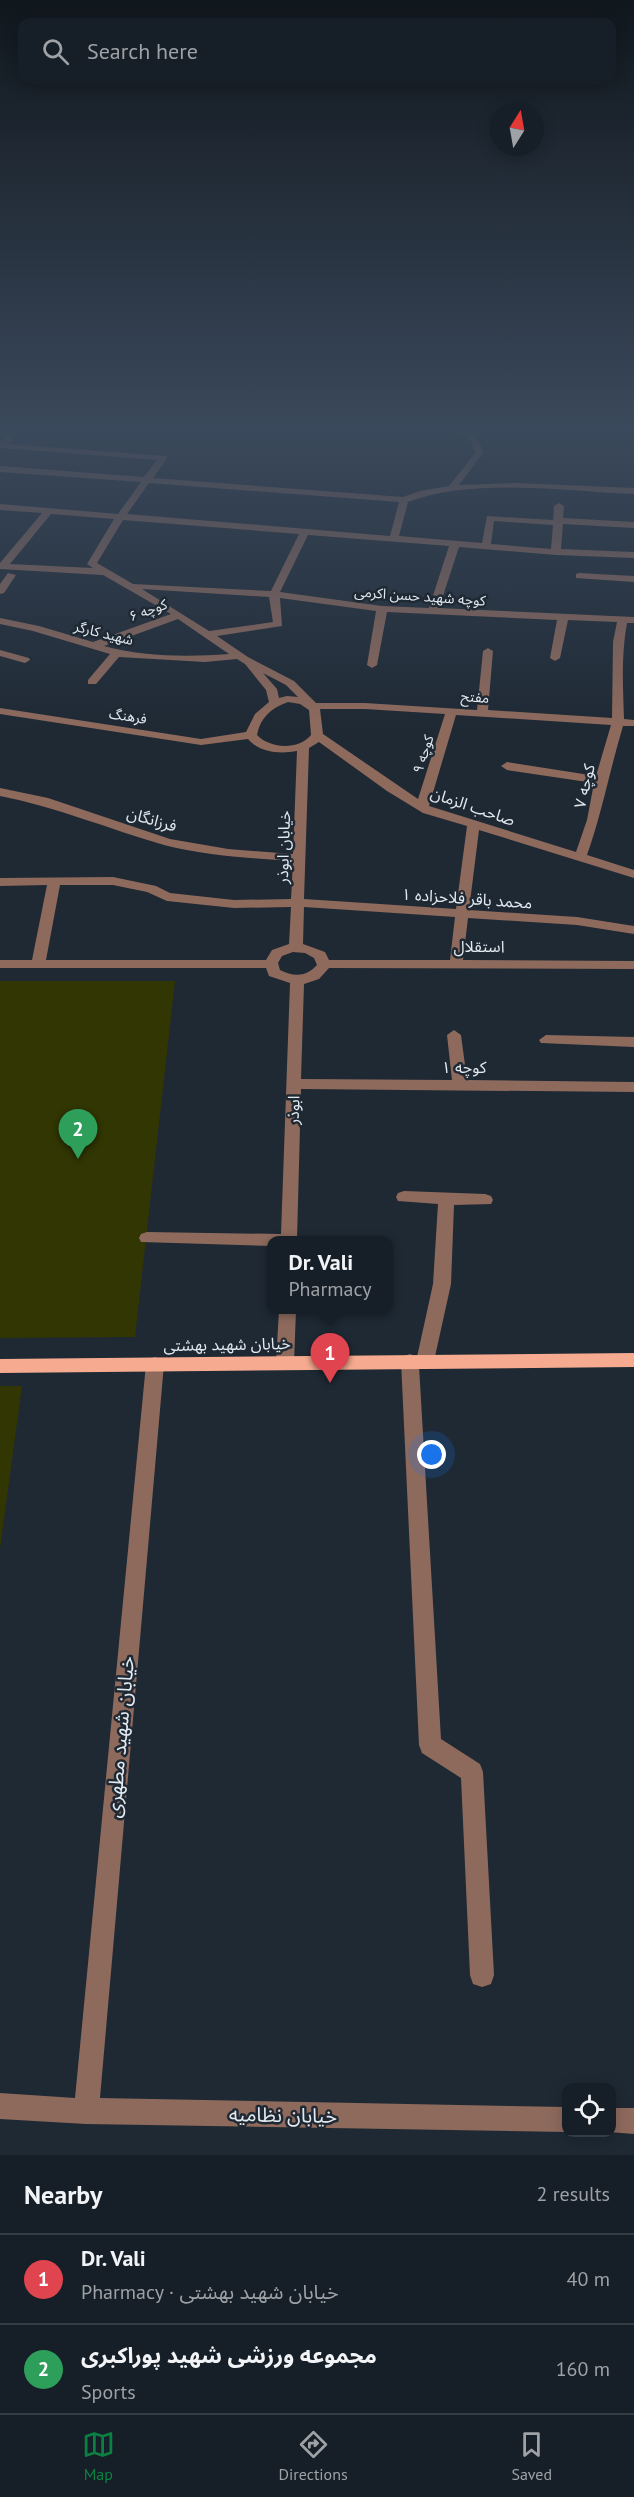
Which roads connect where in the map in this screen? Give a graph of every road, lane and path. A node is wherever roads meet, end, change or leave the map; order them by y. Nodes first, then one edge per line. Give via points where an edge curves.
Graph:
1 (35, 528) edge
2 (114, 528) edge
3 (250, 528) edge
4 (397, 528) edge
5 (489, 528) edge
6 (558, 528) edge
7 (305, 532) junction
8 (394, 539) junction
9 (455, 544) junction
10 (486, 546) junction
11 (556, 552) junction
12 (634, 555) edge
13 (1, 566) edge
14 (104, 572) junction
15 (11, 575) dead end
16 (579, 576) dead end
17 (634, 579) edge
18 (133, 586) junction
19 (0, 591) edge
20 (274, 594) junction
21 (382, 609) junction
22 (433, 612) junction
23 (179, 615) junction
24 (563, 618) junction
25 (628, 619) edge
26 (0, 621) edge
27 (207, 634) junction
28 (93, 646) junction
29 (488, 651) dead end
30 (0, 653) edge
31 (117, 653) junction
32 (242, 657) junction
33 (555, 658) dead end
34 (25, 660) dead end
35 (372, 665) dead end
36 (92, 682) dead end
37 (275, 702) junction
38 (313, 706) junction
39 (0, 711) edge
40 (452, 711) junction
41 (482, 713) junction
42 (618, 722) junction
43 (634, 723) edge
44 (251, 735) junction
45 (317, 735) junction
46 (303, 746) junction
47 (507, 766) dead end
48 (601, 780) junction
49 (0, 792) edge
50 (422, 807) junction
51 (473, 825) junction
52 (299, 858) junction
53 (580, 858) junction
54 (634, 874) edge
55 (54, 881) junction
56 (0, 882) edge
57 (297, 903) junction
58 (461, 914) junction
59 (634, 930) edge
60 (296, 948) junction
61 (0, 964) edge
62 (38, 964) junction
63 (271, 964) junction
64 (324, 964) junction
65 (456, 964) junction
66 (634, 965) edge
67 (297, 980) junction
68 (454, 1035) dead end
69 (546, 1040) dead end
70 (634, 1042) edge
71 (294, 1084) junction
72 (460, 1085) junction
73 (634, 1087) edge
74 (404, 1197) dead end
75 (446, 1200) junction
76 (485, 1200) dead end
77 (289, 1236) edge
78 (147, 1238) dead end
79 (267, 1240) edge
80 (287, 1314) edge
81 (634, 1360) edge
82 (418, 1361) junction
83 (285, 1363) junction
84 (155, 1364) junction
85 (0, 1366) edge
86 (482, 1975) dead end
87 (0, 2106) edge
88 (86, 2111) junction
89 (562, 2120) edge
90 (616, 2121) edge
91 (634, 2121) edge

1 - 13 street
2 - 14 street via 92,564
3 - 7 street
4 - 8 street
5 - 10 street
6 - 11 street
7 - 8 street
7 - 20 street
8 - 9 street
9 - 10 street
9 - 22 street
10 - 11 street
11 - 12 street
13 - 14 street
14 - 18 street
15 - 19 street
16 - 17 street
18 - 20 street, کوچه شهید حسن اکرمی
18 - 23 street
20 - 21 street, کوچه شهید حسن اکرمی
20 - 27 street via 278,624
21 - 22 street, کوچه شهید حسن اکرمی
21 - 35 street
22 - 24 street, کوچه شهید حسن اکرمی
23 - 27 street
23 - 28 street, کوچه ۶
24 - 25 street, کوچه شهید حسن اکرمی
24 - 33 street
25 - 42 street, کوچه ۷ via 617,652
26 - 28 street, شهید کارگر
27 - 32 street
28 - 31 street, شهید کارگر
29 - 41 street
30 - 34 street
31 - 32 street, شهید کارگر via 165,658
31 - 36 street
32 - 37 street via 271,689
32 - 38 street via 290,683
37 - 38 street via 302,700
37 - 44 street via 252,727
38 - 40 street, مفتح
38 - 45 street via 317,713
39 - 44 street, فرهنگ via 201,742
40 - 41 street, مفتح
40 - 50 street, کوچه ۹
41 - 42 street, مفتح
42 - 43 street, مفتح
42 - 48 street, کوچه ۷
44 - 46 street via 261,745 282,750
45 - 46 street
45 - 50 street, صاحب الزمان
46 - 52 street, خیابان ابوذر
47 - 48 street
48 - 53 street, کوچه ۷
49 - 52 street, فرزانگان via 44,801 168,842 228,853
50 - 51 street, صاحب الزمان
51 - 53 street, صاحب الزمان
51 - 58 street
52 - 57 street, خیابان ابوذر
53 - 54 street, صاحب الزمان
55 - 56 street, محمد باقر فلاحزاده ۱
55 - 57 street, محمد باقر فلاحزاده ۱ via 113,881 151,889 167,897 234,904
55 - 62 street
57 - 58 street, محمد باقر فلاحزاده ۱
57 - 60 street, خیابان ابوذر
58 - 59 street, محمد باقر فلاحزاده ۱ via 577,921
58 - 65 street
60 - 63 street via 277,953
60 - 64 street via 321,956
61 - 62 street
62 - 63 street
63 - 67 street via 274,973
64 - 65 street, استقلال
64 - 67 street via 318,975
65 - 66 street, استقلال
67 - 71 street, ابوذر
68 - 72 street
69 - 70 street
71 - 72 street, کوچه ۱
71 - 77 street, ابوذر
72 - 73 street, کوچه ۱
74 - 75 street
75 - 76 street
75 - 82 street via 442,1284
78 - 79 street
80 - 83 street
81 - 82 main road, خیابان شهید بهشتی
82 - 83 main road, خیابان شهید بهشتی
82 - 86 street via 430,1745 472,1772
83 - 84 main road, خیابان شهید بهشتی
84 - 85 main road, خیابان شهید بهشتی
84 - 88 street, خیابان شهید مطهری
87 - 88 street, خیابان نظامیه
88 - 89 street, خیابان نظامیه
90 - 91 street

